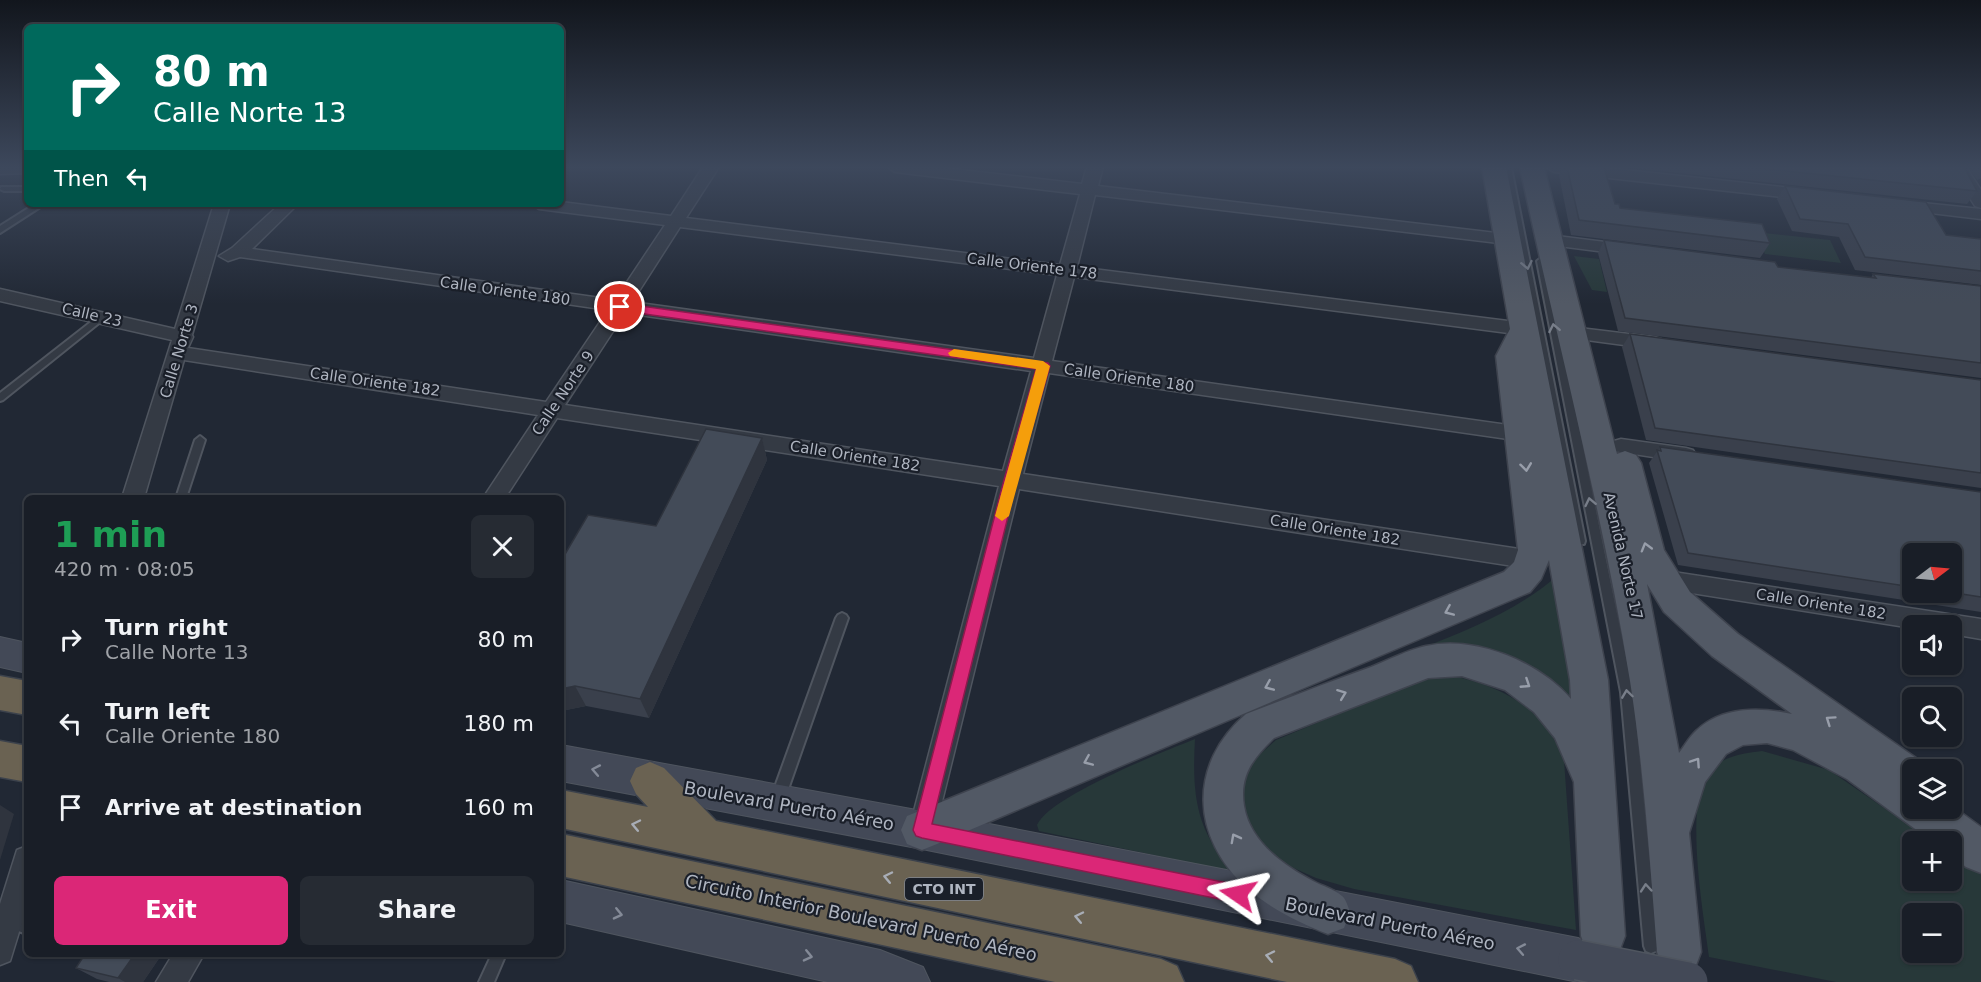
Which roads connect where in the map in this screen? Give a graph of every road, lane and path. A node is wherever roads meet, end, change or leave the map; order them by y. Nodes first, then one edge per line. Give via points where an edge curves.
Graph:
1 (27, 213) edge
2 (219, 213) edge
3 (280, 213) edge
4 (609, 213) edge
5 (679, 213) edge
6 (1084, 213) edge
7 (1283, 213) edge
8 (1502, 213) edge
9 (1516, 213) edge
10 (1537, 213) edge
11 (673, 221) junction
12 (1, 229) edge
13 (1507, 238) junction
14 (1544, 245) junction
15 (1643, 251) edge
16 (238, 252) junction
17 (205, 264) junction
18 (1069, 271) junction
19 (0, 295) edge
20 (620, 307) junction
21 (101, 317) junction
22 (1524, 329) junction
23 (1571, 333) junction
24 (181, 345) junction
25 (1677, 346) edge
26 (1043, 366) junction
27 (0, 398) edge
28 (552, 409) junction
29 (1521, 434) junction
30 (200, 440) dead end
31 (1621, 446) junction
32 (1702, 457) edge
33 (1011, 480) junction
34 (135, 495) edge
35 (183, 495) edge
36 (496, 495) edge
37 (1584, 558) dead end
38 (1532, 560) junction
39 (1660, 579) junction
40 (842, 618) dead end
41 (1981, 629) edge
42 (0, 652) edge
43 (24, 657) edge
44 (0, 693) edge
45 (24, 697) edge
46 (0, 759) edge
47 (24, 763) edge
48 (564, 764) edge
49 (1902, 771) edge
50 (650, 781) junction
51 (1902, 796) edge
52 (776, 803) junction
53 (1595, 805) junction
54 (564, 810) edge
55 (1962, 812) edge
56 (1936, 819) edge
57 (1981, 826) edge
58 (922, 830) junction
59 (1669, 836) junction
60 (705, 839) junction
61 (1981, 852) edge
62 (564, 856) edge
63 (24, 881) edge
64 (564, 902) edge
65 (1328, 912) junction
66 (18, 924) edge
67 (1591, 948) junction
68 (0, 951) edge
69 (188, 957) edge
70 (498, 957) edge
71 (1673, 960) edge
72 (889, 979) edge
73 (171, 982) edge
74 (486, 982) edge
75 (1161, 982) edge
76 (1395, 982) edge

1 - 12 lane
2 - 17 street, Calle Norte 3
3 - 16 street
4 - 11 street, Calle Oriente 178
5 - 11 street, Calle Norte 9
6 - 18 street
7 - 13 street
8 - 13 main road
9 -> 37 lane
10 - 14 main road, Avenida Norte 17
11 - 18 street, Calle Oriente 178
11 - 20 street, Calle Norte 9
13 - 22 main road
14 - 15 street
14 - 23 main road, Avenida Norte 17
71 -> 14 lane
16 - 17 street
16 - 20 street, Calle Oriente 180
17 - 24 street, Calle Norte 3
18 - 22 street, Calle Oriente 178
18 - 26 street
19 - 21 street, Calle 23
20 - 26 street, Calle Oriente 180
20 - 28 street, Calle Norte 9
21 - 24 street, Calle 23
21 - 27 lane
22 - 29 main road via 1510,356
22 - 53 main road via 1589,680
23 - 25 street
23 - 31 main road via 1597,368
23 - 59 main road, Avenida Norte 17 via 1642,645
24 - 28 street, Calle Oriente 182
24 - 34 street, Calle Norte 3
26 - 29 street, Calle Oriente 180
26 - 33 street
28 - 33 street, Calle Oriente 182
28 - 36 street, Calle Norte 9
29 -> 38 main road via 1534,530
30 - 35 lane
31 - 32 street
39 -> 31 main road via 1647,553
33 - 38 street, Calle Oriente 182
33 - 58 street
38 -> 58 main road via 1524,575 1507,587
39 - 41 street, Calle Oriente 182
49 -> 39 main road via 1708,632
40 - 52 lane
42 - 43 main road
44 - 45 highway
46 - 47 highway
50 -> 48 main road, Boulevard Puerto Aéreo
50 - 52 main road, Boulevard Puerto Aéreo
50 - 60 highway
59 -> 51 main road via 1696,760 1728,731 1749,726 1787,730 1828,746
52 - 58 main road, Boulevard Puerto Aéreo
65 -> 53 main road via 1260,871 1230,828 1222,797 1226,768 1239,744 1260,726 1427,662 1481,663 1518,678 1560,714 1579,744
53 - 67 main road
60 -> 54 highway, CTO INT
55 - 57 main road
56 - 61 main road
58 - 65 main road, Boulevard Puerto Aéreo
59 - 71 main road, Avenida Norte 17
76 -> 60 highway, CTO INT
62 - 75 highway, Circuito Interior Boulevard Puerto Aéreo
63 - 66 street
64 -> 72 main road
67 -> 65 main road, Boulevard Puerto Aéreo
66 - 68 street
67 - 71 main road, Boulevard Puerto Aéreo, bridge
69 - 73 street
70 - 74 lane

